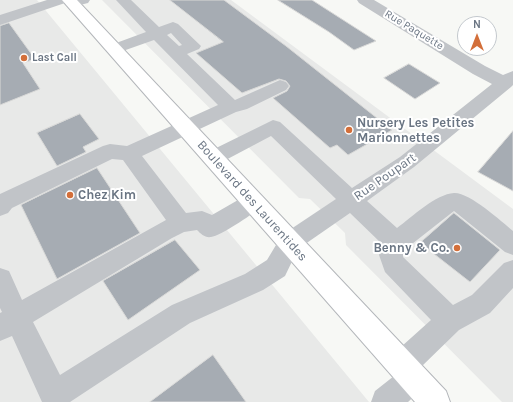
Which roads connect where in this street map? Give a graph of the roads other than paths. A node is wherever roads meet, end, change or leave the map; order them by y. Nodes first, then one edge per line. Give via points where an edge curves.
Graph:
1 (123, 0) edge
2 (364, 0) edge
3 (71, 1) edge
4 (0, 20) edge
5 (157, 33) junction
6 (114, 49) junction
7 (509, 79) edge
8 (280, 86) dead end
9 (230, 107) junction
10 (186, 128) junction
11 (129, 154) junction
12 (213, 158) junction
13 (352, 200) junction
14 (253, 202) junction
15 (0, 207) edge
16 (181, 223) junction
17 (290, 242) junction
18 (396, 242) junction
19 (513, 245) edge
20 (513, 271) edge
21 (0, 278) edge
22 (450, 321) junction
23 (8, 322) edge
24 (407, 371) junction
25 (386, 402) edge
26 (435, 402) edge

1 - 5 street
2 - 7 street, Rue Paquette via 479,70
3 - 4 street
3 - 6 main road, Boulevard des Laurentides
5 - 6 street
5 - 9 street
6 - 10 main road, Boulevard des Laurentides
7 - 13 street, Rue Poupart via 407,162
8 - 9 street via 241,105
9 - 10 street
10 - 11 street
10 - 12 main road, Boulevard des Laurentides
11 - 15 street via 110,151 4,202
11 - 16 street
12 - 13 street via 273,128
12 - 14 main road, Boulevard des Laurentides
13 - 17 street, Rue Poupart
13 - 18 street
14 - 16 street via 210,228 202,220
14 - 17 main road, Boulevard des Laurentides
16 - 23 street
17 - 23 street via 276,268 254,282 181,314 54,395
17 - 24 main road, Boulevard des Laurentides
18 - 19 street via 445,205 455,202 465,206
18 - 22 street via 390,252 394,264
20 - 22 street via 481,304
21 - 23 street
22 - 24 street
24 - 25 street
24 - 26 main road, Boulevard des Laurentides

